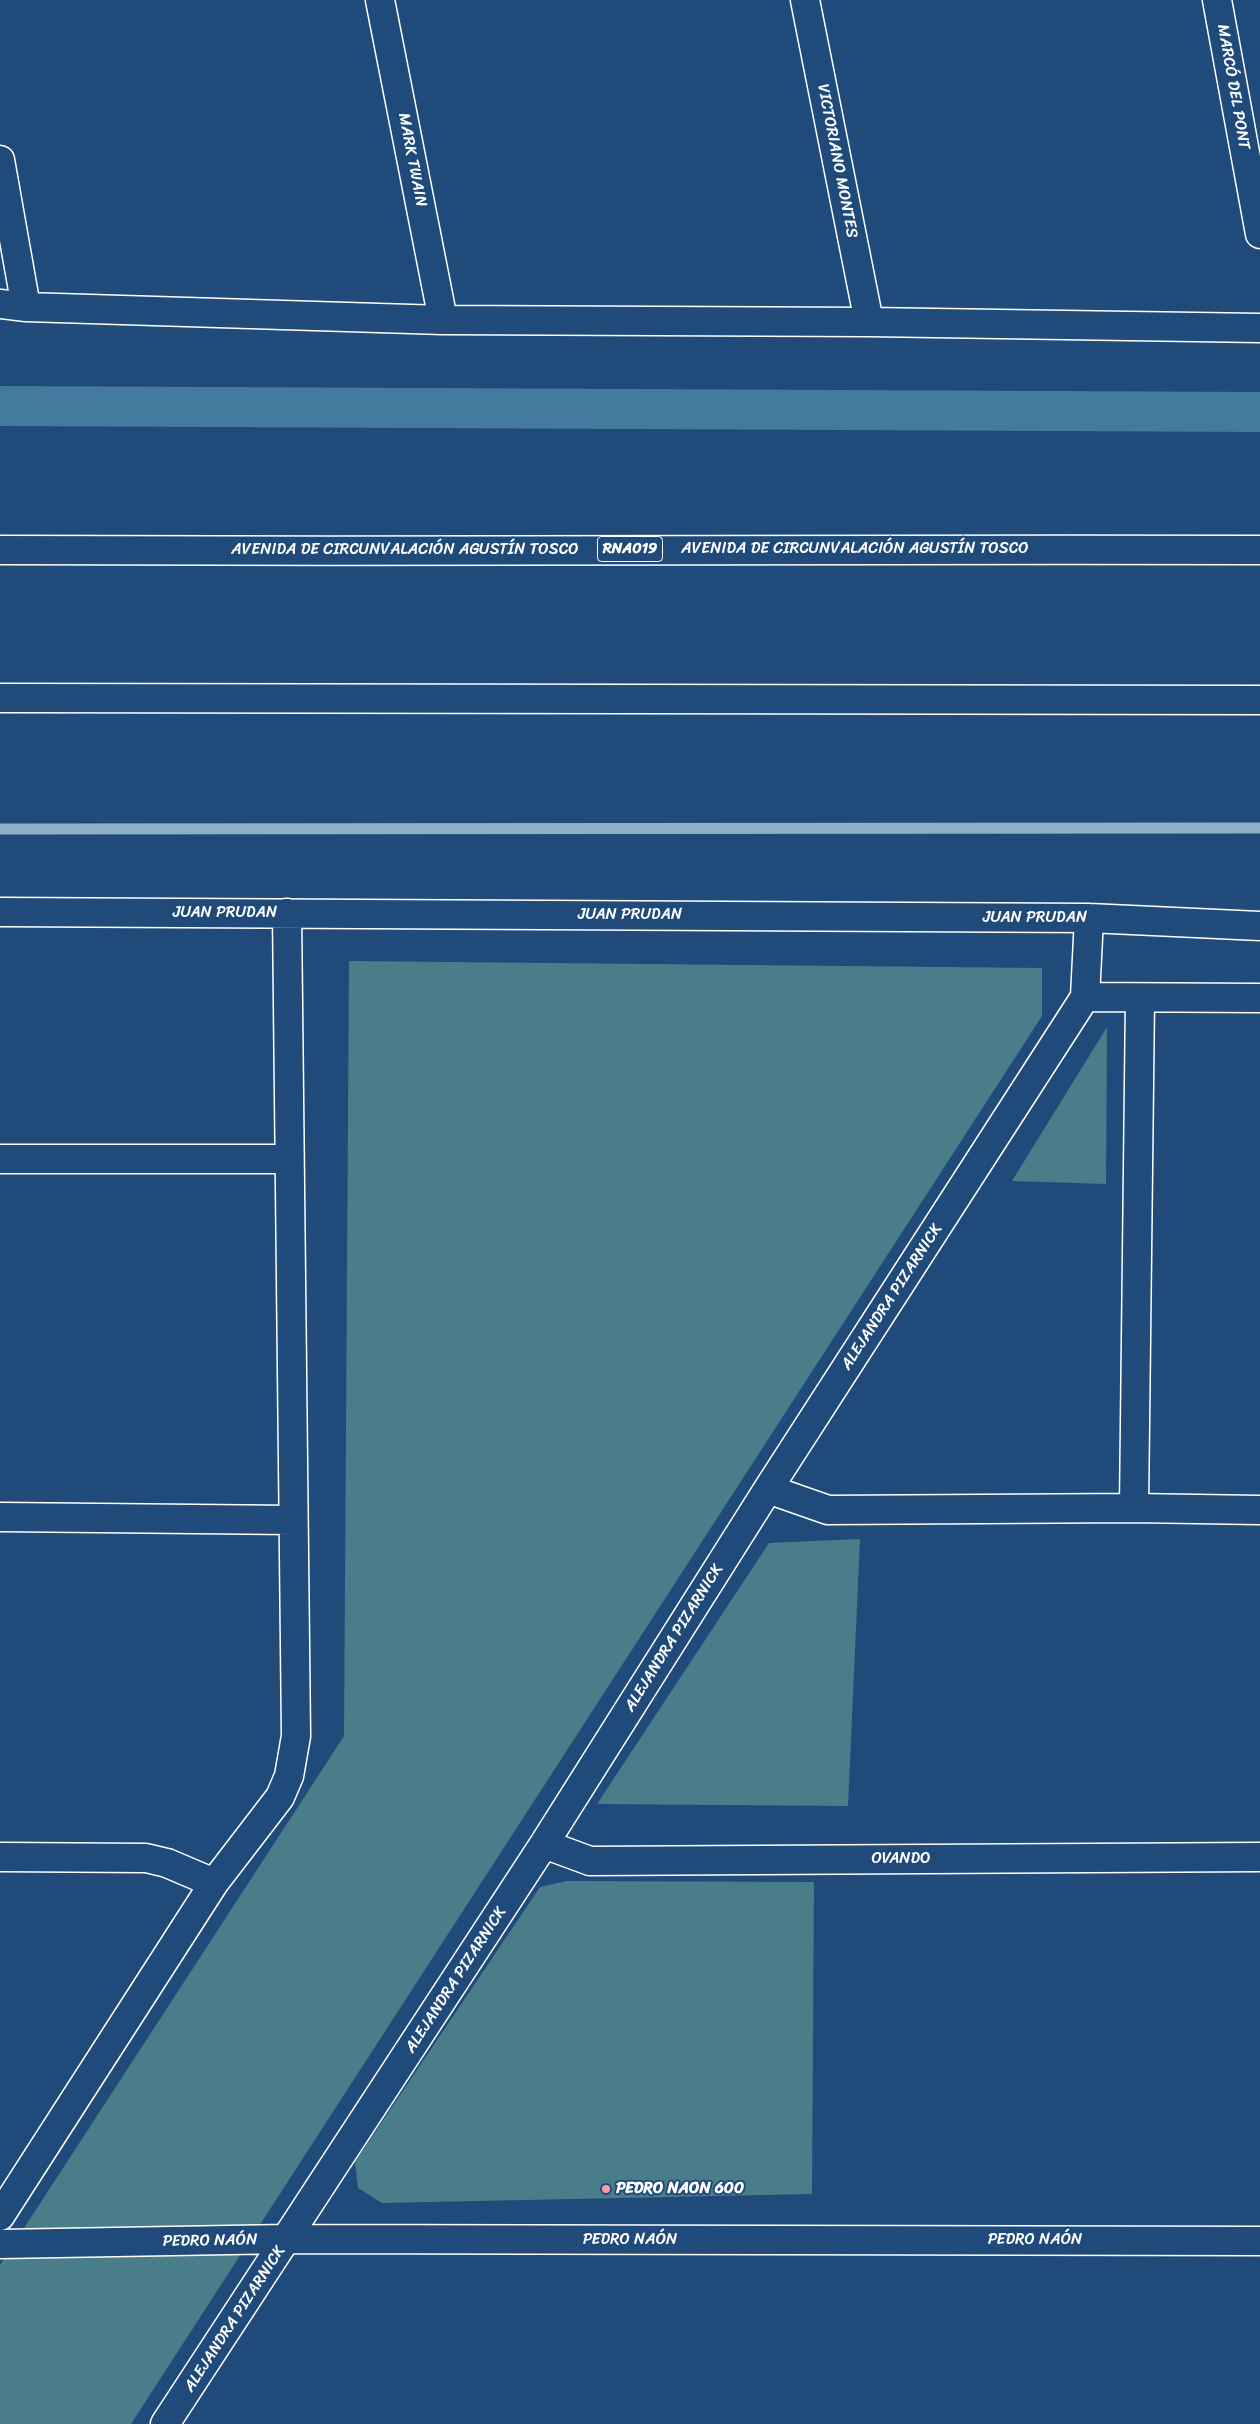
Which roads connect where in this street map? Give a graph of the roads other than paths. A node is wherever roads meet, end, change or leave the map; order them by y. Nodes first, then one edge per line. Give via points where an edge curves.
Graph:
1 (380, 0) edge
2 (805, 0) edge
3 (1217, 0) edge
4 (0, 160) edge
5 (1260, 234) edge
6 (13, 306) edge
7 (443, 320) junction
8 (869, 322) junction
9 (1260, 328) edge
10 (0, 550) edge
11 (1260, 550) edge
12 (0, 698) edge
13 (1260, 700) edge
14 (0, 912) edge
15 (287, 913) junction
16 (1089, 918) junction
17 (1260, 926) edge
18 (1086, 998) junction
19 (1140, 998) junction
20 (1260, 998) edge
21 (0, 1159) edge
22 (289, 1159) junction
23 (768, 1489) junction
24 (1134, 1508) junction
25 (1260, 1510) edge
26 (0, 1517) edge
27 (293, 1520) junction
28 (544, 1844) junction
29 (0, 1857) edge
30 (1260, 1857) edge
31 (214, 1883) junction
32 (0, 2216) edge
33 (287, 2239) junction
34 (1260, 2241) edge
35 (0, 2244) edge
36 (165, 2424) edge

1 - 7 main road, MARK TWAIN
2 - 8 main road, VICTORIANO MONTES
3 - 5 main road, MARCÓ DEL PONT
4 - 6 main road
6 - 7 main road
7 - 8 main road
8 - 9 main road
10 - 11 main road, AVENIDA DE CIRCUNVALACIÓN AGUSTÍN TOSCO / RNA019
12 - 13 main road
14 - 15 main road, JUAN PRUDAN
15 - 16 main road, JUAN PRUDAN
15 - 22 main road
16 - 17 main road, JUAN PRUDAN
16 - 18 main road
18 - 19 main road
18 - 23 main road, ALEJANDRA PIZARNICK
19 - 20 main road
19 - 24 main road
21 - 22 main road
22 - 27 main road
23 - 24 main road via 828,1510
23 - 28 main road, ALEJANDRA PIZARNICK
24 - 25 main road
26 - 27 main road
27 - 31 main road via 296,1736 289,1776 280,1797
28 - 30 main road, OVANDO via 590,1861
28 - 33 main road, ALEJANDRA PIZARNICK
29 - 31 main road via 146,1858 167,1863
31 - 32 main road
33 - 34 main road, PEDRO NAÓN
33 - 35 main road, PEDRO NAÓN
33 - 36 main road, ALEJANDRA PIZARNICK

